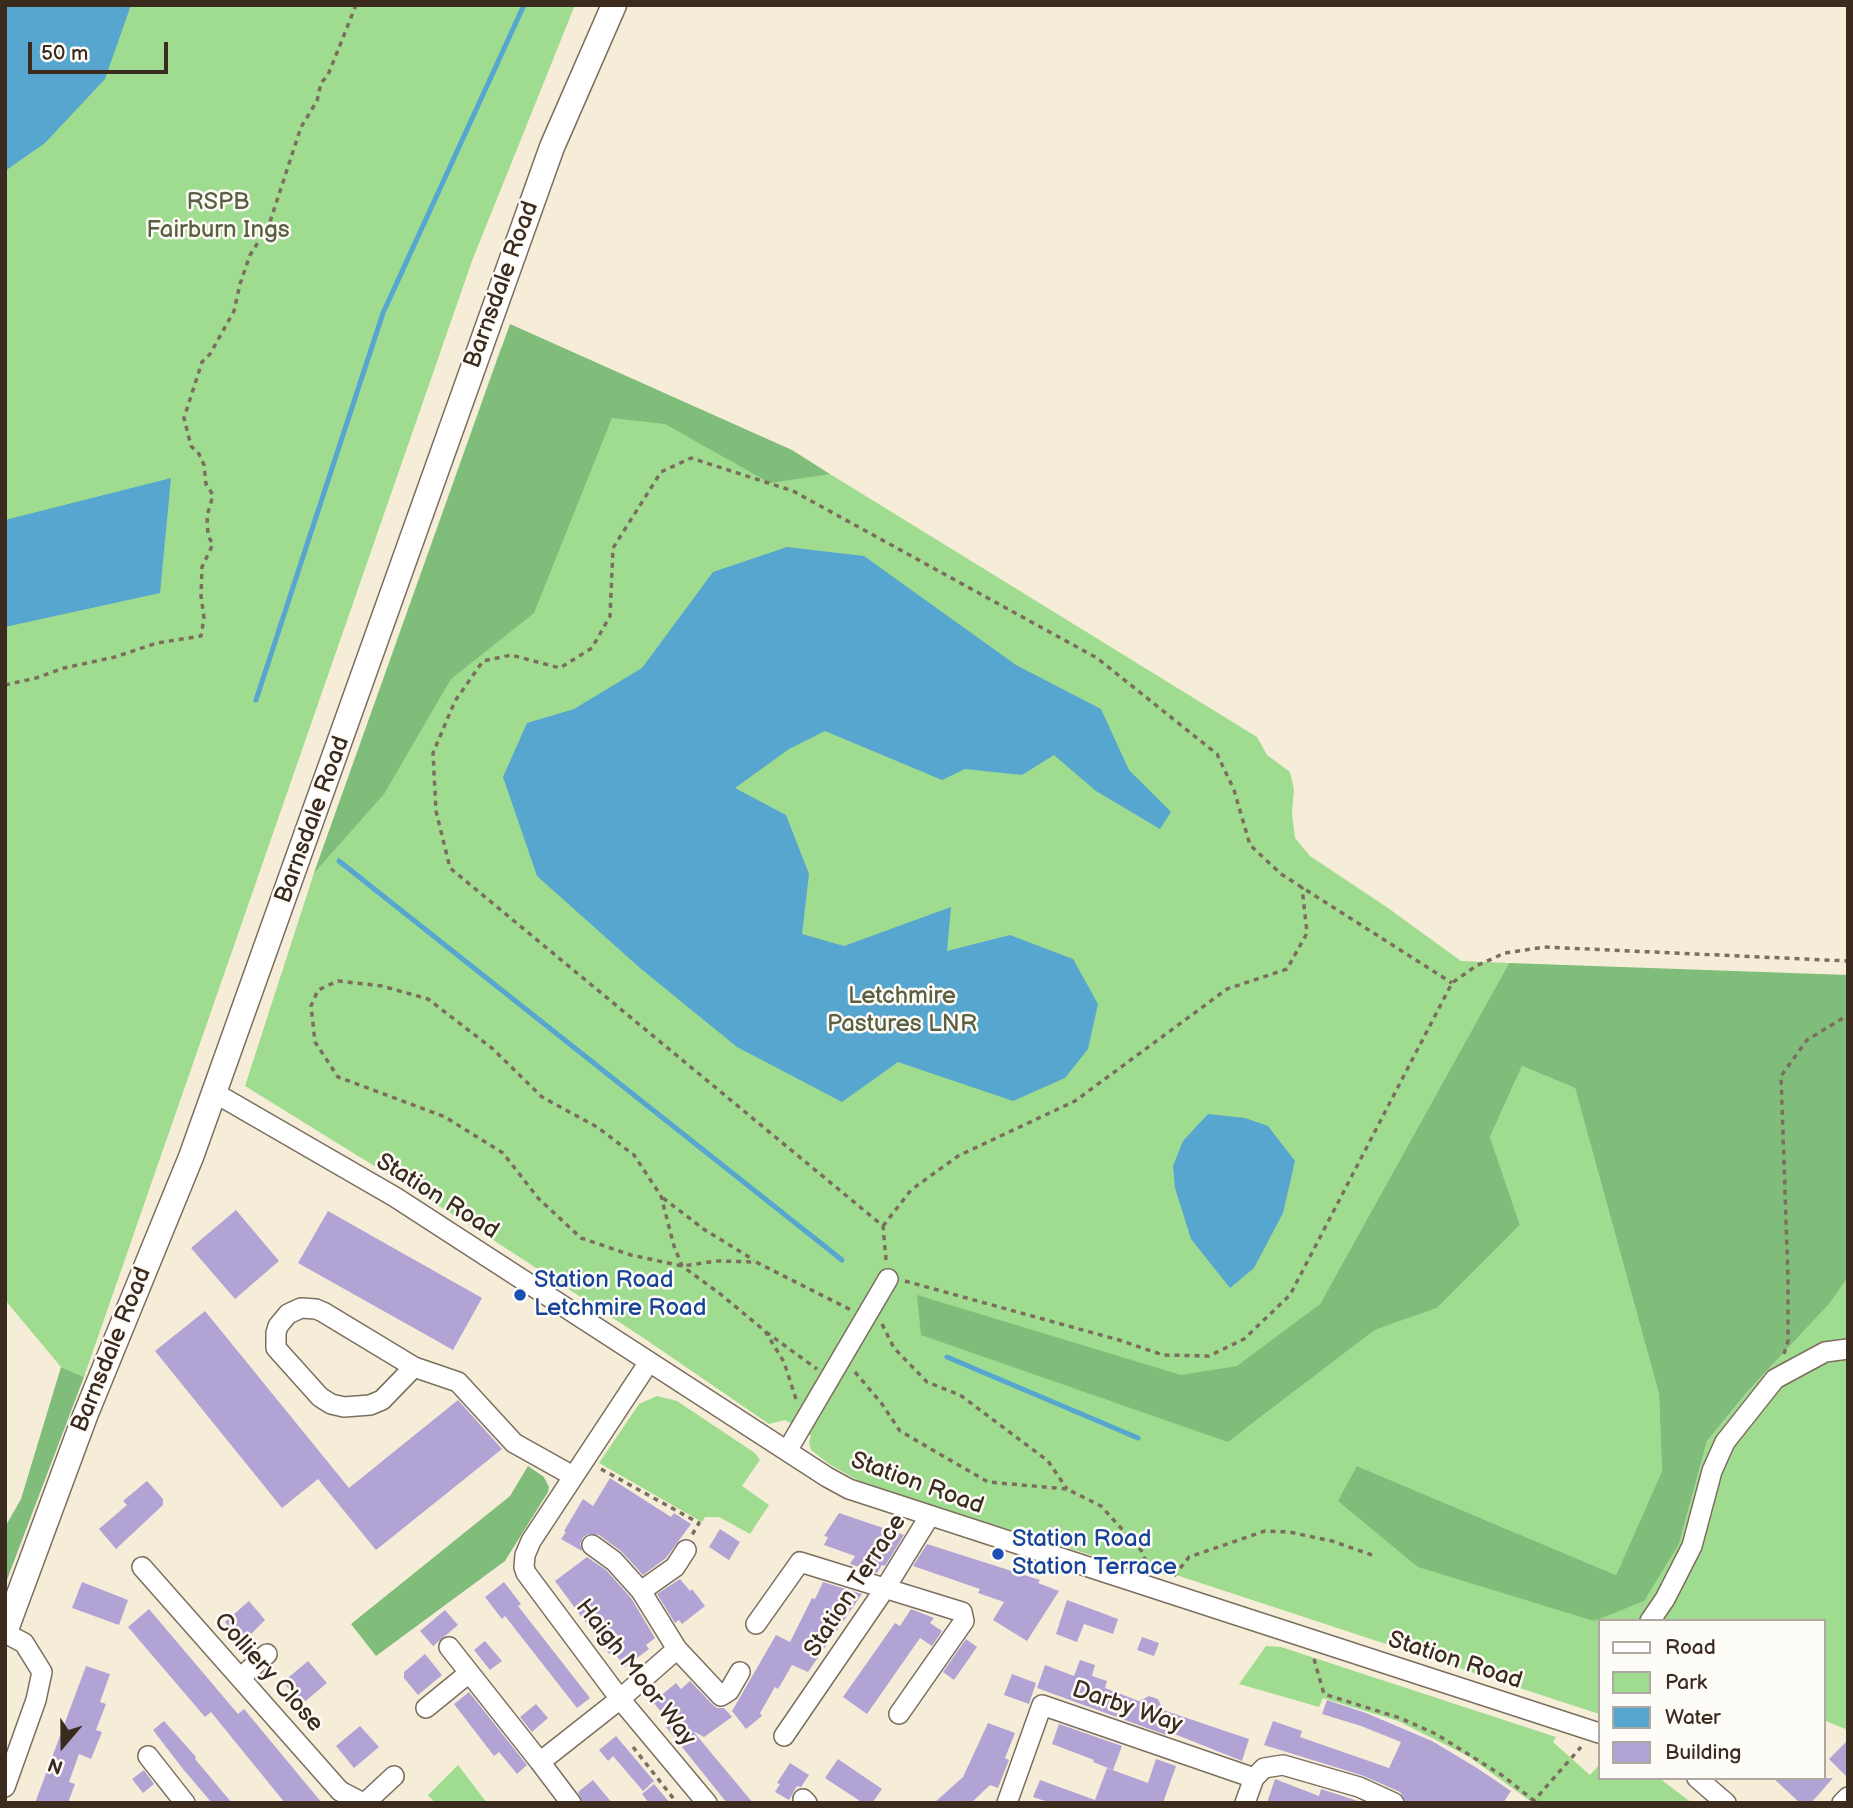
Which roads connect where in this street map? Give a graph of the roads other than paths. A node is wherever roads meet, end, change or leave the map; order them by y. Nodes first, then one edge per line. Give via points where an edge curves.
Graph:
1 (614, 5) edge
2 (215, 1093) junction
3 (888, 1279) road end
4 (1848, 1349) edge
5 (649, 1362) junction
6 (415, 1367) junction
7 (787, 1451) junction
8 (578, 1467) junction
9 (929, 1517) junction
10 (592, 1545) dead end
11 (686, 1550) road end
12 (142, 1567) dead end
13 (886, 1587) junction
14 (640, 1591) junction
15 (1651, 1619) edge
16 (756, 1624) dead end
17 (5, 1632) edge
18 (449, 1647) dead end
19 (677, 1649) junction
20 (267, 1654) dead end
21 (740, 1672) dead end
22 (469, 1673) junction
23 (240, 1678) junction
24 (620, 1699) junction
25 (426, 1708) dead end
26 (899, 1714) dead end
27 (1598, 1728) edge
28 (785, 1736) dead end
29 (148, 1756) dead end
30 (540, 1762) junction
31 (394, 1776) dead end
32 (1254, 1778) junction
33 (1699, 1780) edge
34 (5, 1787) edge
35 (1848, 1797) edge
36 (185, 1803) edge
37 (364, 1803) edge
38 (571, 1803) edge
39 (707, 1803) edge
40 (1007, 1803) edge
41 (1245, 1803) edge
42 (1394, 1803) edge
43 (1726, 1803) edge
44 (1842, 1803) edge

1 - 2 main road, Barnsdale Road via 551,147
2 - 5 street, Station Road via 395,1197
2 - 17 main road, Barnsdale Road via 85,1416
3 - 7 street
4 - 15 street via 1825,1352 1775,1379 1725,1442 1712,1471 1692,1546
5 - 7 street, Station Road
5 - 8 street
6 - 6 street via 382,1400 344,1407 320,1397 276,1348 276,1333 282,1319 294,1310 316,1309
6 - 8 street via 458,1382 514,1443
7 - 9 street, Station Road via 849,1489
8 - 24 street, Haigh Moor Way via 531,1541 525,1555 526,1573
9 - 13 street, Station Terrace
9 - 27 street, Station Road
10 - 14 street via 614,1561
11 - 14 street via 675,1567
12 - 23 street, Colliery Close
13 - 16 street via 800,1562
13 - 26 street via 962,1612 965,1618
13 - 28 street, Station Terrace
14 - 19 street
17 - 34 street via 24,1643 42,1672
18 - 22 street
19 - 21 street via 721,1696
19 - 24 street
20 - 23 street
22 - 25 street
22 - 30 street
23 - 37 street, Colliery Close via 340,1791
24 - 30 street
24 - 39 street, Haigh Moor Way
29 - 36 street
30 - 38 street
31 - 37 street
32 - 40 street, Darby Way via 1042,1705
32 - 41 street
32 - 42 street via 1264,1768 1283,1765 1359,1787
33 - 43 street
35 - 44 street

